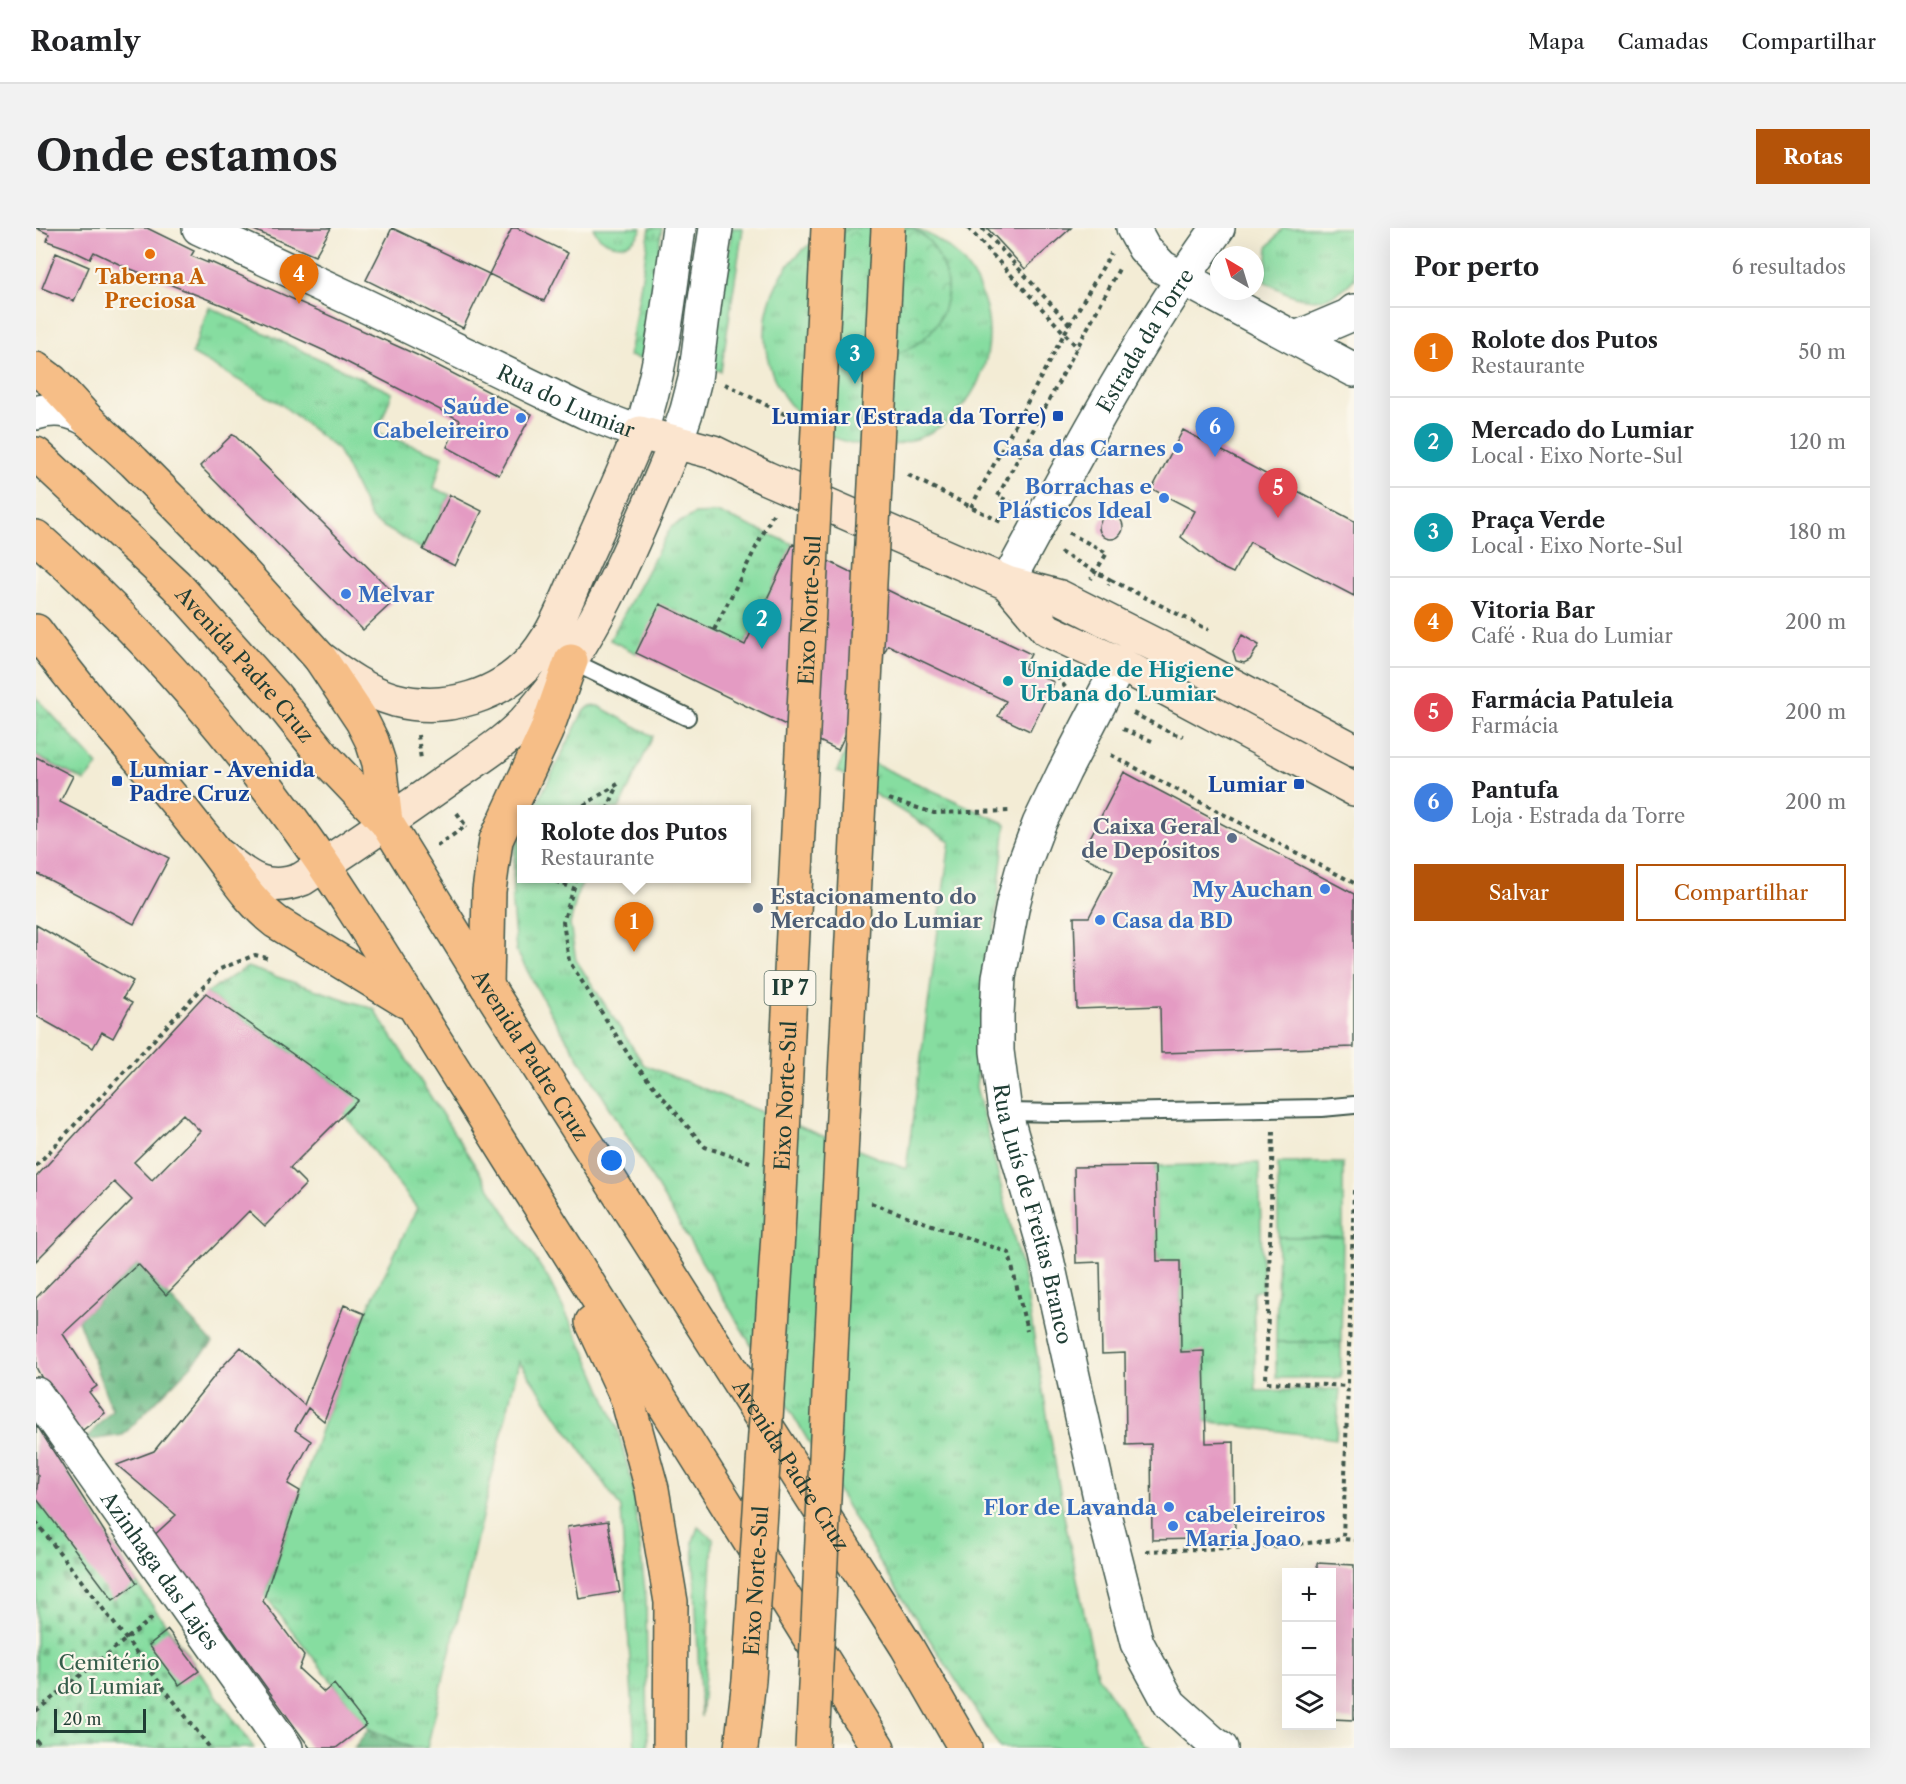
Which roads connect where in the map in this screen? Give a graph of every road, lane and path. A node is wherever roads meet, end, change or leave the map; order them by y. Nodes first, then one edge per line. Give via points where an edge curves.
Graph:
1 (199, 228) edge
2 (679, 228) edge
3 (710, 228) edge
4 (716, 228) edge
5 (828, 228) edge
6 (888, 228) edge
7 (968, 228) edge
8 (982, 228) edge
9 (1218, 228) edge
10 (1129, 239) edge
11 (1184, 279) junction
12 (705, 300) junction
13 (1354, 311) edge
14 (1070, 325) junction
15 (1064, 334) junction
16 (1296, 338) junction
17 (1078, 348) junction
18 (36, 369) edge
19 (1354, 370) edge
20 (36, 413) edge
21 (88, 420) junction
22 (640, 433) junction
23 (676, 442) junction
24 (36, 454) edge
25 (787, 487) junction
26 (971, 507) dead end
27 (1042, 518) junction
28 (36, 537) edge
29 (1112, 580) dead end
30 (1007, 583) junction
31 (714, 630) dead end
32 (1209, 630) dead end
33 (36, 631) edge
34 (46, 651) edge
35 (320, 658) junction
36 (571, 661) junction
37 (1120, 664) junction
38 (687, 717) dead end
39 (1124, 730) dead end
40 (1152, 741) dead end
41 (1354, 750) edge
42 (1111, 755) dead end
43 (1354, 789) edge
44 (880, 796) dead end
45 (584, 805) edge
46 (609, 805) edge
47 (1009, 811) dead end
48 (386, 822) junction
49 (216, 852) junction
50 (323, 866) junction
51 (559, 883) edge
52 (575, 883) edge
53 (1354, 883) edge
54 (573, 888) junction
55 (274, 960) dead end
56 (487, 986) junction
57 (413, 1006) junction
58 (1354, 1105) edge
59 (1274, 1108) junction
60 (1005, 1112) junction
61 (36, 1166) edge
62 (760, 1166) dead end
63 (1354, 1190) edge
64 (537, 1200) junction
65 (870, 1203) dead end
66 (1028, 1334) dead end
67 (1348, 1386) junction
68 (36, 1394) edge
69 (36, 1522) edge
70 (1343, 1539) junction
71 (1354, 1540) edge
72 (1116, 1553) junction
73 (158, 1614) dead end
74 (126, 1640) junction
75 (36, 1711) edge
76 (36, 1740) edge
77 (42, 1748) edge
78 (210, 1748) edge
79 (286, 1748) edge
80 (670, 1748) edge
81 (741, 1748) edge
82 (812, 1748) edge
83 (878, 1748) edge
84 (965, 1748) edge
85 (1221, 1748) edge

1 - 22 street, Rua do Lumiar via 585,412
2 - 22 street via 657,374
3 - 12 street
4 - 12 street
5 - 81 highway, Eixo Norte-Sul / IP 7, bridge via 778,1234 749,1680
6 - 82 highway, bridge
7 - 15 path
8 - 14 path
9 - 11 street, Estrada da Torre
10 - 11 street via 1162,267
10 - 14 path
10 - 17 path via 1121,266
11 - 16 street
11 - 27 street, Estrada da Torre via 1116,387
12 - 23 street via 695,380
13 - 16 street
14 - 15 path
15 - 17 path
15 - 26 path
16 - 19 street
17 - 27 path via 998,496
18 - 21 highway
20 - 21 street via 68,411
21 - 35 highway via 239,568
22 - 23 main road, Rua do Lumiar
22 - 35 main road via 555,624 535,656 504,684 462,701 416,704 367,688
23 - 25 main road, Rua do Lumiar via 713,452
23 - 36 main road via 597,616
24 - 48 highway, Avenida Padre Cruz via 176,585 276,696 325,758
25 - 30 main road, Rua do Lumiar
25 - 31 path
27 - 30 street, Estrada da Torre
28 - 50 highway via 142,640 225,733
29 - 32 path
30 - 37 main road via 1047,630
30 - 41 main road, Rua do Lumiar via 1060,597
33 - 34 highway
34 - 49 highway via 143,761
35 - 48 highway via 372,741 379,763
36 - 38 lane
36 - 48 main road via 512,734
36 - 56 highway via 546,732 495,840 489,891
37 - 43 main road
37 - 60 street, Rua Luís de Freitas Branco via 1039,824 1013,904 996,1014
39 - 40 path
42 - 53 path
44 - 47 path via 934,813
45 - 46 path via 618,784
48 - 50 main road
48 - 56 highway, Avenida Padre Cruz
49 - 50 main road via 242,873 269,885 302,879
49 - 57 highway via 263,912
50 - 57 highway
51 - 54 path
52 - 54 path
54 - 62 path via 563,922 569,961 633,1062 705,1147
55 - 61 path via 255,955 220,969
56 - 84 highway, Avenida Padre Cruz via 907,1647
57 - 64 highway
58 - 59 lane
59 - 60 lane
59 - 67 path via 1266,1382
60 - 72 street, Rua Luís de Freitas Branco via 1045,1250
63 - 67 path
64 - 80 highway via 627,1398 652,1490 671,1602
64 - 83 highway
65 - 66 path via 1009,1253
67 - 70 path
68 - 79 street, Azinhaga das Lajes
69 - 74 path
70 - 71 path
70 - 72 path via 1281,1546
72 - 85 street, Rua Luís de Freitas Branco via 1137,1642 1170,1704
73 - 74 path
74 - 75 path
74 - 78 path
76 - 77 path

